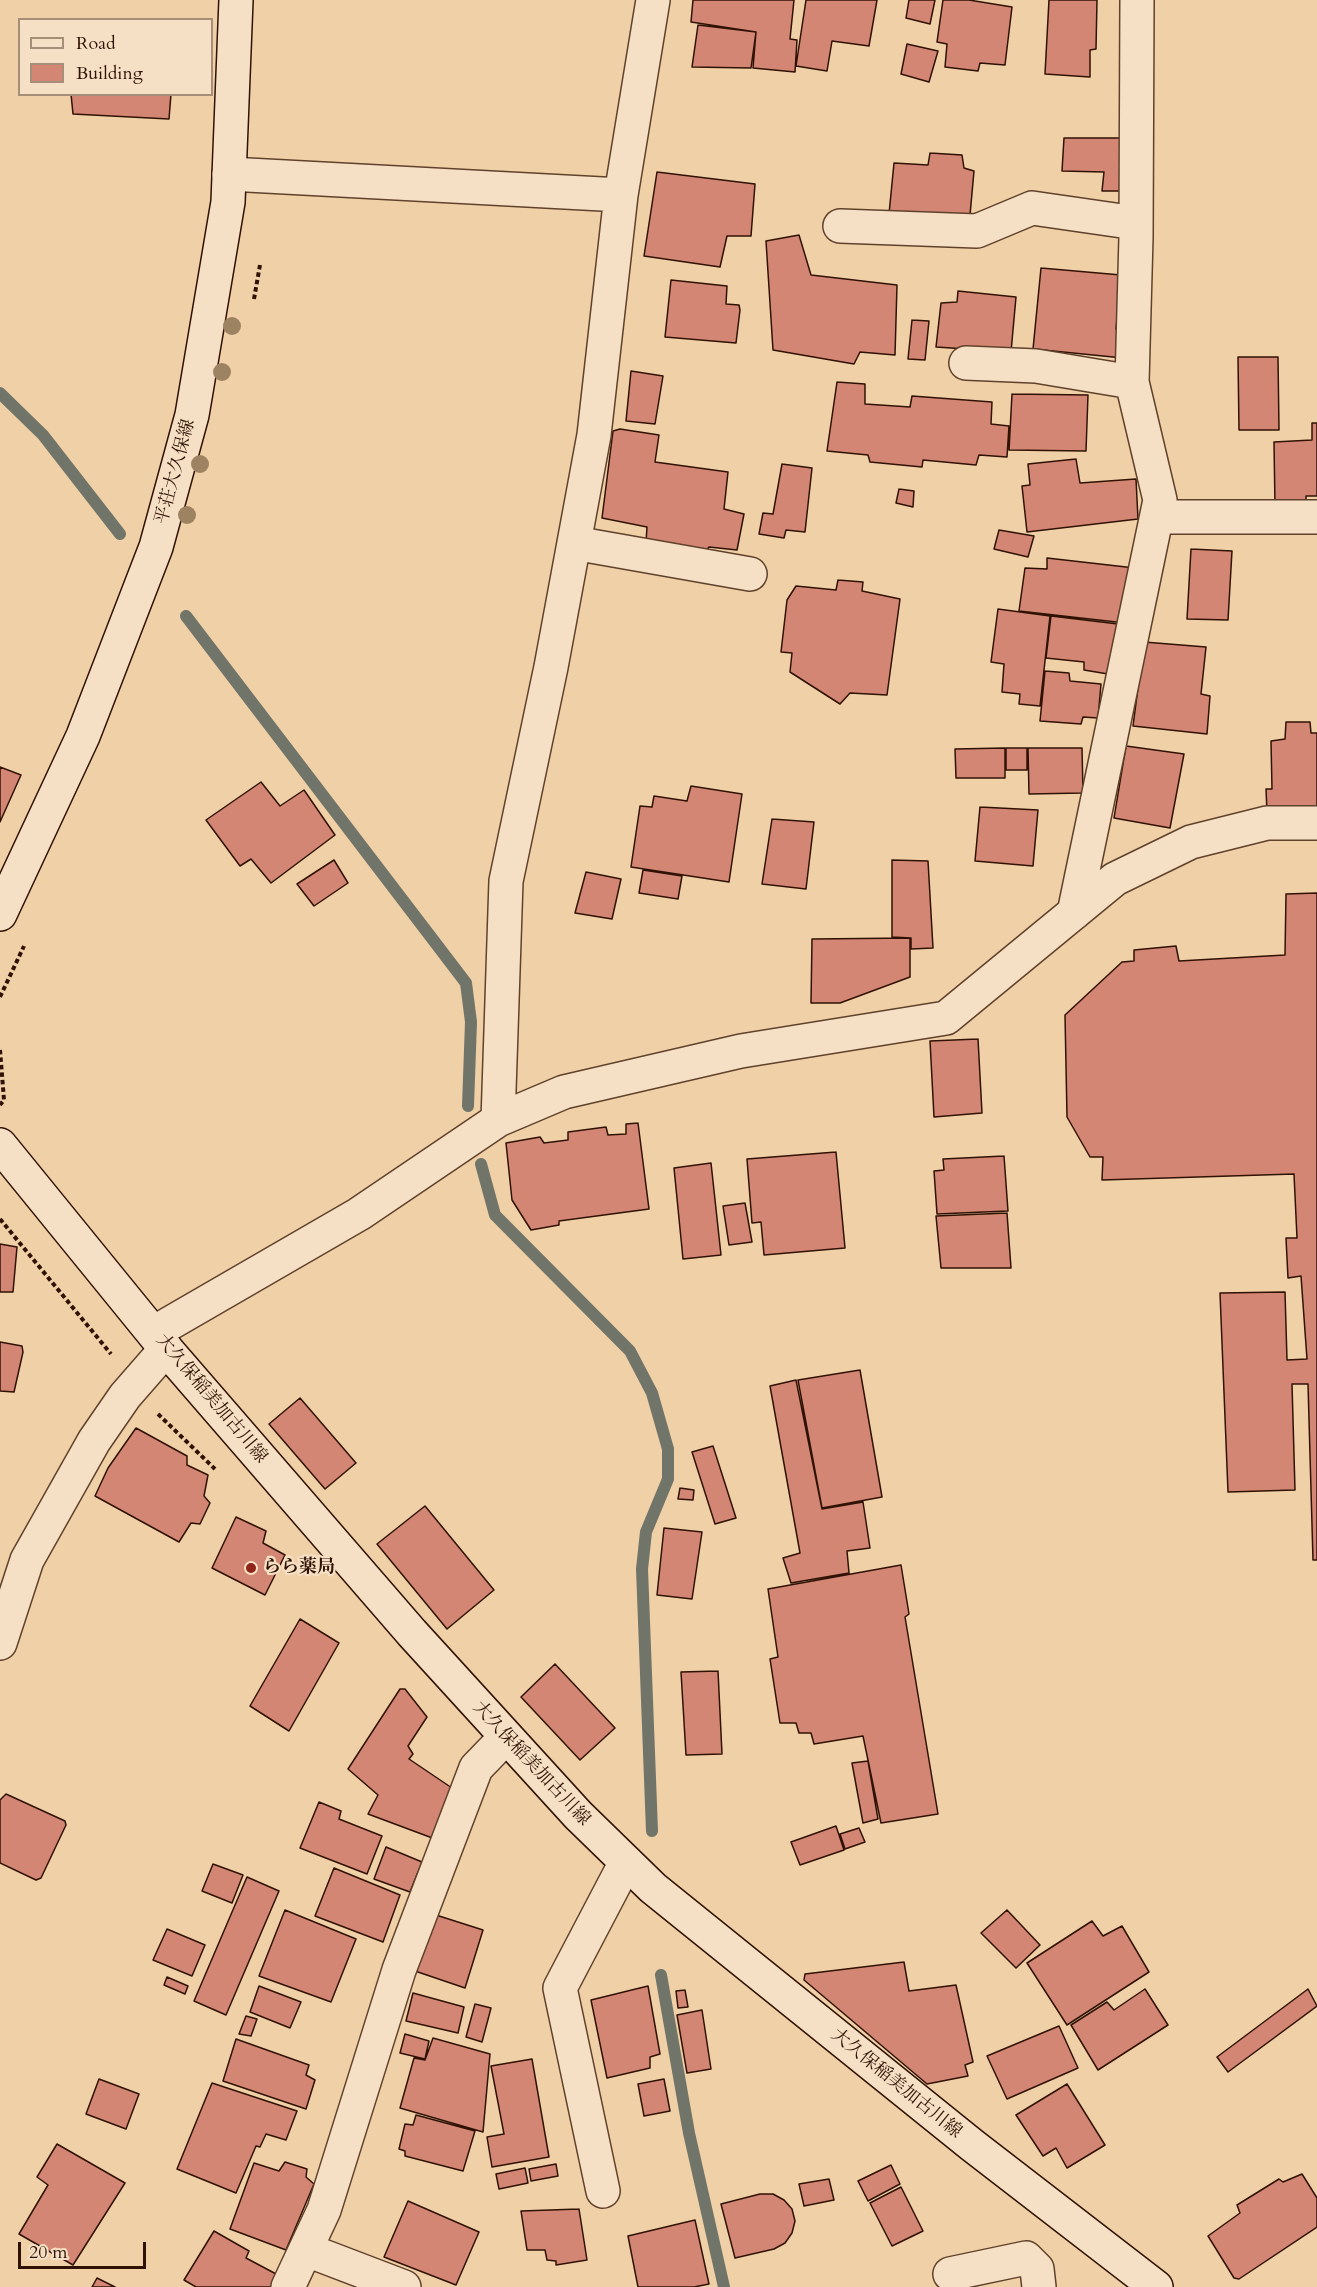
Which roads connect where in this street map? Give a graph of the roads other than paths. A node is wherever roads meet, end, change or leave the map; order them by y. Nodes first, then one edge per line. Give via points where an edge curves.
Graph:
1 (236, 0) edge
2 (653, 0) edge
3 (1137, 0) edge
4 (229, 174) junction
5 (621, 195) junction
6 (1136, 223) junction
7 (840, 225) dead end
8 (966, 363) dead end
9 (1132, 382) junction
10 (1317, 517) edge
11 (1157, 518) junction
12 (574, 543) junction
13 (750, 574) dead end
14 (1317, 823) edge
15 (1074, 913) junction
16 (0, 914) edge
17 (498, 1120) junction
18 (0, 1146) edge
19 (161, 1340) junction
20 (0, 1643) edge
21 (505, 1738) junction
22 (626, 1862) junction
23 (603, 2191) dead end
24 (307, 2250) junction
25 (950, 2274) dead end
26 (288, 2287) edge
27 (404, 2287) edge
28 (1039, 2287) edge
29 (1156, 2287) edge

1 - 4 street, 平荘大久保線
2 - 5 street
3 - 6 street
4 - 5 street
4 - 16 street, 平荘大久保線 via 228,202 192,415 156,547 83,736
5 - 12 street via 594,435
6 - 7 street via 1032,208 977,231
6 - 9 street
8 - 9 street via 1035,366
9 - 11 street via 1160,500
10 - 11 street
11 - 15 street
12 - 13 street
12 - 17 street via 506,881
14 - 15 street via 1267,823 1191,842 1115,879
15 - 17 street via 946,1018 741,1052 564,1092
17 - 19 street
18 - 19 street, 大久保稲美加古川線
19 - 20 street via 83,1461 27,1560
19 - 21 street, 大久保稲美加古川線
21 - 22 street, 大久保稲美加古川線
21 - 24 street via 476,1768 399,1970 324,2210
22 - 23 street via 560,1988
22 - 29 street, 大久保稲美加古川線 via 953,2130
24 - 26 street
24 - 27 street
25 - 28 street via 1026,2258 1036,2269

